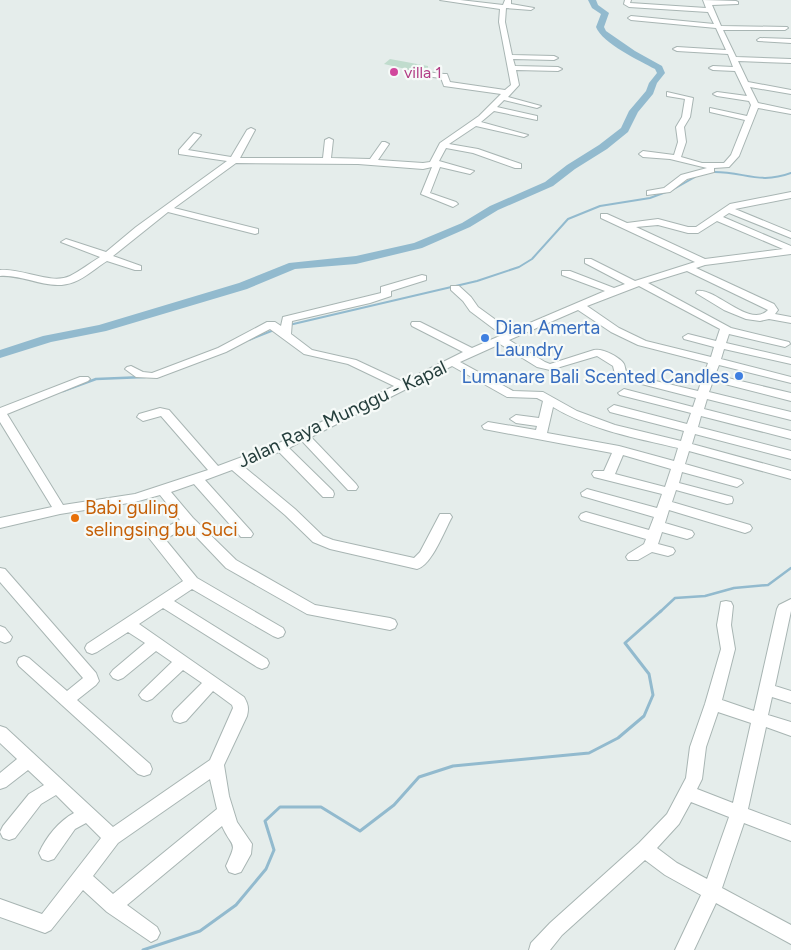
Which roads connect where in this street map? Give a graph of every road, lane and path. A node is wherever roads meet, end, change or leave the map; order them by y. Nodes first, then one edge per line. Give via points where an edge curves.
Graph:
1 (443, 0) edge
2 (628, 0) edge
3 (644, 3) edge
4 (736, 3) dead end
5 (506, 5) edge
6 (711, 7) edge
7 (531, 8) dead end
8 (631, 18) dead end
9 (785, 25) edge
10 (686, 28) dead end
11 (719, 28) junction
12 (760, 40) dead end
13 (791, 40) edge
14 (683, 44) dead end
15 (676, 49) dead end
16 (716, 56) dead end
17 (509, 57) junction
18 (554, 58) dead end
19 (733, 58) junction
20 (788, 61) edge
21 (713, 68) dead end
22 (513, 71) junction
23 (409, 72) dead end
24 (557, 72) dead end
25 (746, 84) junction
26 (791, 92) edge
27 (670, 94) dead end
28 (717, 94) dead end
29 (506, 96) junction
30 (537, 106) dead end
31 (492, 108) junction
32 (715, 108) dead end
33 (752, 109) junction
34 (791, 112) edge
35 (534, 118) dead end
36 (478, 120) junction
37 (251, 130) dead end
38 (525, 131) dead end
39 (197, 135) dead end
40 (329, 140) dead end
41 (384, 144) dead end
42 (443, 145) junction
43 (643, 154) dead end
44 (676, 158) junction
45 (234, 160) junction
46 (328, 160) junction
47 (372, 162) junction
48 (436, 163) junction
49 (394, 164) junction
50 (518, 166) dead end
51 (718, 167) junction
52 (470, 171) dead end
53 (326, 172) dead end
54 (392, 173) dead end
55 (650, 193) dead end
56 (790, 196) edge
57 (453, 204) dead end
58 (167, 209) junction
59 (727, 209) junction
60 (604, 216) dead end
61 (715, 218) junction
62 (624, 226) junction
63 (255, 231) dead end
64 (791, 235) edge
65 (66, 242) dead end
66 (791, 250) edge
67 (107, 256) junction
68 (704, 262) junction
69 (687, 267) junction
70 (138, 268) dead end
71 (0, 273) edge
72 (566, 273) dead end
73 (422, 278) dead end
74 (580, 278) junction
75 (637, 284) junction
76 (455, 288) dead end
77 (614, 291) junction
78 (701, 293) dead end
79 (579, 306) junction
80 (770, 316) junction
81 (791, 320) edge
82 (416, 324) dead end
83 (726, 328) junction
84 (283, 329) junction
85 (688, 336) dead end
86 (504, 337) junction
87 (785, 344) dead end
88 (720, 346) junction
89 (472, 352) junction
90 (788, 361) dead end
91 (452, 362) junction
92 (714, 362) junction
93 (131, 369) dead end
94 (709, 377) junction
95 (84, 380) dead end
96 (791, 380) edge
97 (403, 386) junction
98 (624, 393) dead end
99 (703, 395) junction
100 (791, 397) edge
101 (549, 400) junction
102 (614, 409) dead end
103 (697, 411) junction
104 (2, 415) edge
105 (791, 416) edge
106 (143, 417) dead end
107 (516, 419) dead end
108 (488, 426) dead end
109 (691, 428) junction
110 (543, 429) junction
111 (791, 435) edge
112 (304, 436) junction
113 (685, 446) junction
114 (281, 447) junction
115 (620, 450) junction
116 (791, 456) edge
117 (234, 465) junction
118 (678, 465) junction
119 (216, 471) junction
120 (791, 476) edge
121 (197, 479) junction
122 (737, 483) dead end
123 (352, 487) dead end
124 (163, 490) junction
125 (587, 493) dead end
126 (328, 494) dead end
127 (726, 500) dead end
128 (60, 510) junction
129 (661, 515) junction
130 (445, 517) dead end
131 (586, 517) dead end
132 (188, 521) junction
133 (0, 523) edge
134 (745, 528) dead end
135 (246, 534) dead end
136 (687, 534) dead end
137 (668, 551) dead end
138 (633, 557) dead end
139 (0, 573) edge
140 (192, 582) junction
141 (163, 601) junction
142 (791, 604) edge
143 (726, 606) dead end
144 (128, 624) junction
145 (390, 624) dead end
146 (278, 632) dead end
147 (156, 643) junction
148 (92, 648) dead end
149 (24, 662) dead end
150 (182, 662) junction
151 (262, 663) dead end
152 (118, 674) dead end
153 (212, 682) junction
154 (766, 689) junction
155 (147, 695) dead end
156 (791, 697) edge
157 (66, 700) junction
158 (713, 704) junction
159 (180, 716) dead end
160 (760, 719) junction
161 (791, 729) edge
162 (0, 733) edge
163 (29, 760) junction
164 (216, 765) junction
165 (144, 769) dead end
166 (0, 782) edge
167 (57, 786) junction
168 (687, 793) junction
169 (226, 812) junction
170 (739, 812) junction
171 (87, 814) junction
172 (10, 832) dead end
173 (791, 832) edge
174 (112, 837) junction
175 (645, 849) junction
176 (48, 853) dead end
177 (235, 866) dead end
178 (82, 877) junction
179 (712, 891) junction
180 (113, 906) junction
181 (0, 908) edge
182 (151, 933) dead end
183 (791, 935) edge
184 (538, 950) edge
185 (684, 950) edge

1 - 5 street
2 - 3 street via 627,4
3 - 6 street via 666,10
4 - 6 street
5 - 7 street
5 - 17 street via 502,22
6 - 11 street
8 - 11 street
9 - 11 street
9 - 13 street
10 - 11 street
11 - 19 street
12 - 13 street
14 - 19 street
15 - 19 street
16 - 19 street
17 - 18 street
17 - 22 street
19 - 20 street
19 - 20 street via 781,71
19 - 21 street
19 - 25 street
22 - 24 street
22 - 29 street via 515,85
23 - 29 street via 444,76 447,84
25 - 26 street
25 - 33 street
27 - 44 street via 689,98 686,118 680,127 682,142
28 - 33 street
29 - 30 street
29 - 31 street
31 - 35 street
31 - 36 street
32 - 33 street
33 - 34 street
33 - 51 street via 735,156 726,165
36 - 38 street
36 - 42 street
37 - 45 street
39 - 45 street via 182,152
40 - 46 street
41 - 47 street
42 - 48 street
42 - 50 street via 475,151
43 - 44 street
44 - 51 street via 696,165
45 - 46 street
45 - 58 street
46 - 47 street
46 - 53 street
47 - 49 street
48 - 49 street via 423,166
48 - 52 street
48 - 57 street via 425,194
49 - 54 street
51 - 55 street via 684,177 667,190
56 - 59 street
58 - 63 street
58 - 67 street
59 - 61 street
59 - 64 street
60 - 62 street
61 - 62 street via 694,231 658,222
61 - 66 street
62 - 68 street
65 - 67 street
66 - 68 street, Jalan Raya Munggu - Kapal
67 - 70 street
67 - 71 street via 67,281 50,282 13,272
68 - 69 street, Jalan Raya Munggu - Kapal
69 - 75 street, Jalan Raya Munggu - Kapal
69 - 80 street via 772,307 774,310
72 - 74 street
73 - 84 street via 385,289 387,294 366,301 287,319
74 - 75 street via 592,264
74 - 77 street
75 - 77 street, Jalan Raya Munggu - Kapal
75 - 83 street
76 - 86 street
77 - 79 street, Jalan Raya Munggu - Kapal
78 - 80 street via 735,312 759,318
79 - 86 street, Jalan Raya Munggu - Kapal
79 - 92 street via 631,339
80 - 81 street
82 - 89 street
83 - 87 street
83 - 88 street
84 - 93 street via 269,325 222,350 153,376 140,375
84 - 97 street via 308,352 352,362
85 - 88 street
86 - 89 street, Jalan Raya Munggu - Kapal
86 - 99 street via 541,365 550,366 599,353 618,364 621,374 626,377
88 - 90 street
88 - 92 street
89 - 91 street, Jalan Raya Munggu - Kapal
91 - 97 street, Jalan Raya Munggu - Kapal
91 - 101 street via 511,395 536,394
92 - 94 street
92 - 96 street
94 - 99 street
94 - 100 street
95 - 104 street
97 - 112 street, Jalan Raya Munggu - Kapal
98 - 103 street
99 - 103 street
99 - 105 street
101 - 110 street
101 - 113 street via 597,423
102 - 109 street
103 - 109 street
103 - 111 street
104 - 128 street
106 - 119 street via 165,413
107 - 110 street
108 - 110 street
109 - 113 street
109 - 116 street
110 - 115 street
112 - 114 street, Jalan Raya Munggu - Kapal
112 - 123 street
113 - 118 street
113 - 120 street
114 - 117 street, Jalan Raya Munggu - Kapal
114 - 126 street
115 - 118 street
115 - 129 street via 603,475
117 - 119 street, Jalan Raya Munggu - Kapal
117 - 130 street via 318,539 330,544 417,564 425,556
118 - 122 street
118 - 129 street
119 - 121 street, Jalan Raya Munggu - Kapal
121 - 124 street, Jalan Raya Munggu - Kapal
121 - 135 street
124 - 128 street, Jalan Raya Munggu - Kapal via 135,498
124 - 132 street
125 - 129 street
127 - 129 street
128 - 133 street, Jalan Raya Munggu - Kapal
129 - 131 street
129 - 134 street
129 - 136 street
129 - 137 street
129 - 138 street
132 - 140 street via 156,538
132 - 145 street via 231,564 312,610
139 - 157 street via 91,679
140 - 141 street
140 - 146 street
141 - 144 street
141 - 151 street
142 - 154 street via 784,609
143 - 158 street via 724,625 728,649
144 - 147 street
144 - 148 street
147 - 150 street
147 - 152 street
149 - 157 street
150 - 153 street
150 - 155 street
153 - 159 street
153 - 164 street via 239,701 241,708
154 - 156 street
154 - 160 street
157 - 165 street
158 - 160 street
158 - 168 street via 698,747 694,779
160 - 161 street
160 - 170 street
162 - 163 street
163 - 166 street
163 - 167 street
164 - 169 street
164 - 174 street
167 - 171 street
167 - 172 street via 35,799
168 - 170 street
168 - 175 street via 673,819
169 - 177 street via 230,825 244,844
169 - 180 street
170 - 173 street
170 - 179 street
171 - 174 street
171 - 176 street via 69,824
174 - 178 street
175 - 179 street via 671,869
175 - 184 street
178 - 180 street
178 - 181 street via 46,924
179 - 183 street
179 - 185 street
180 - 182 street

